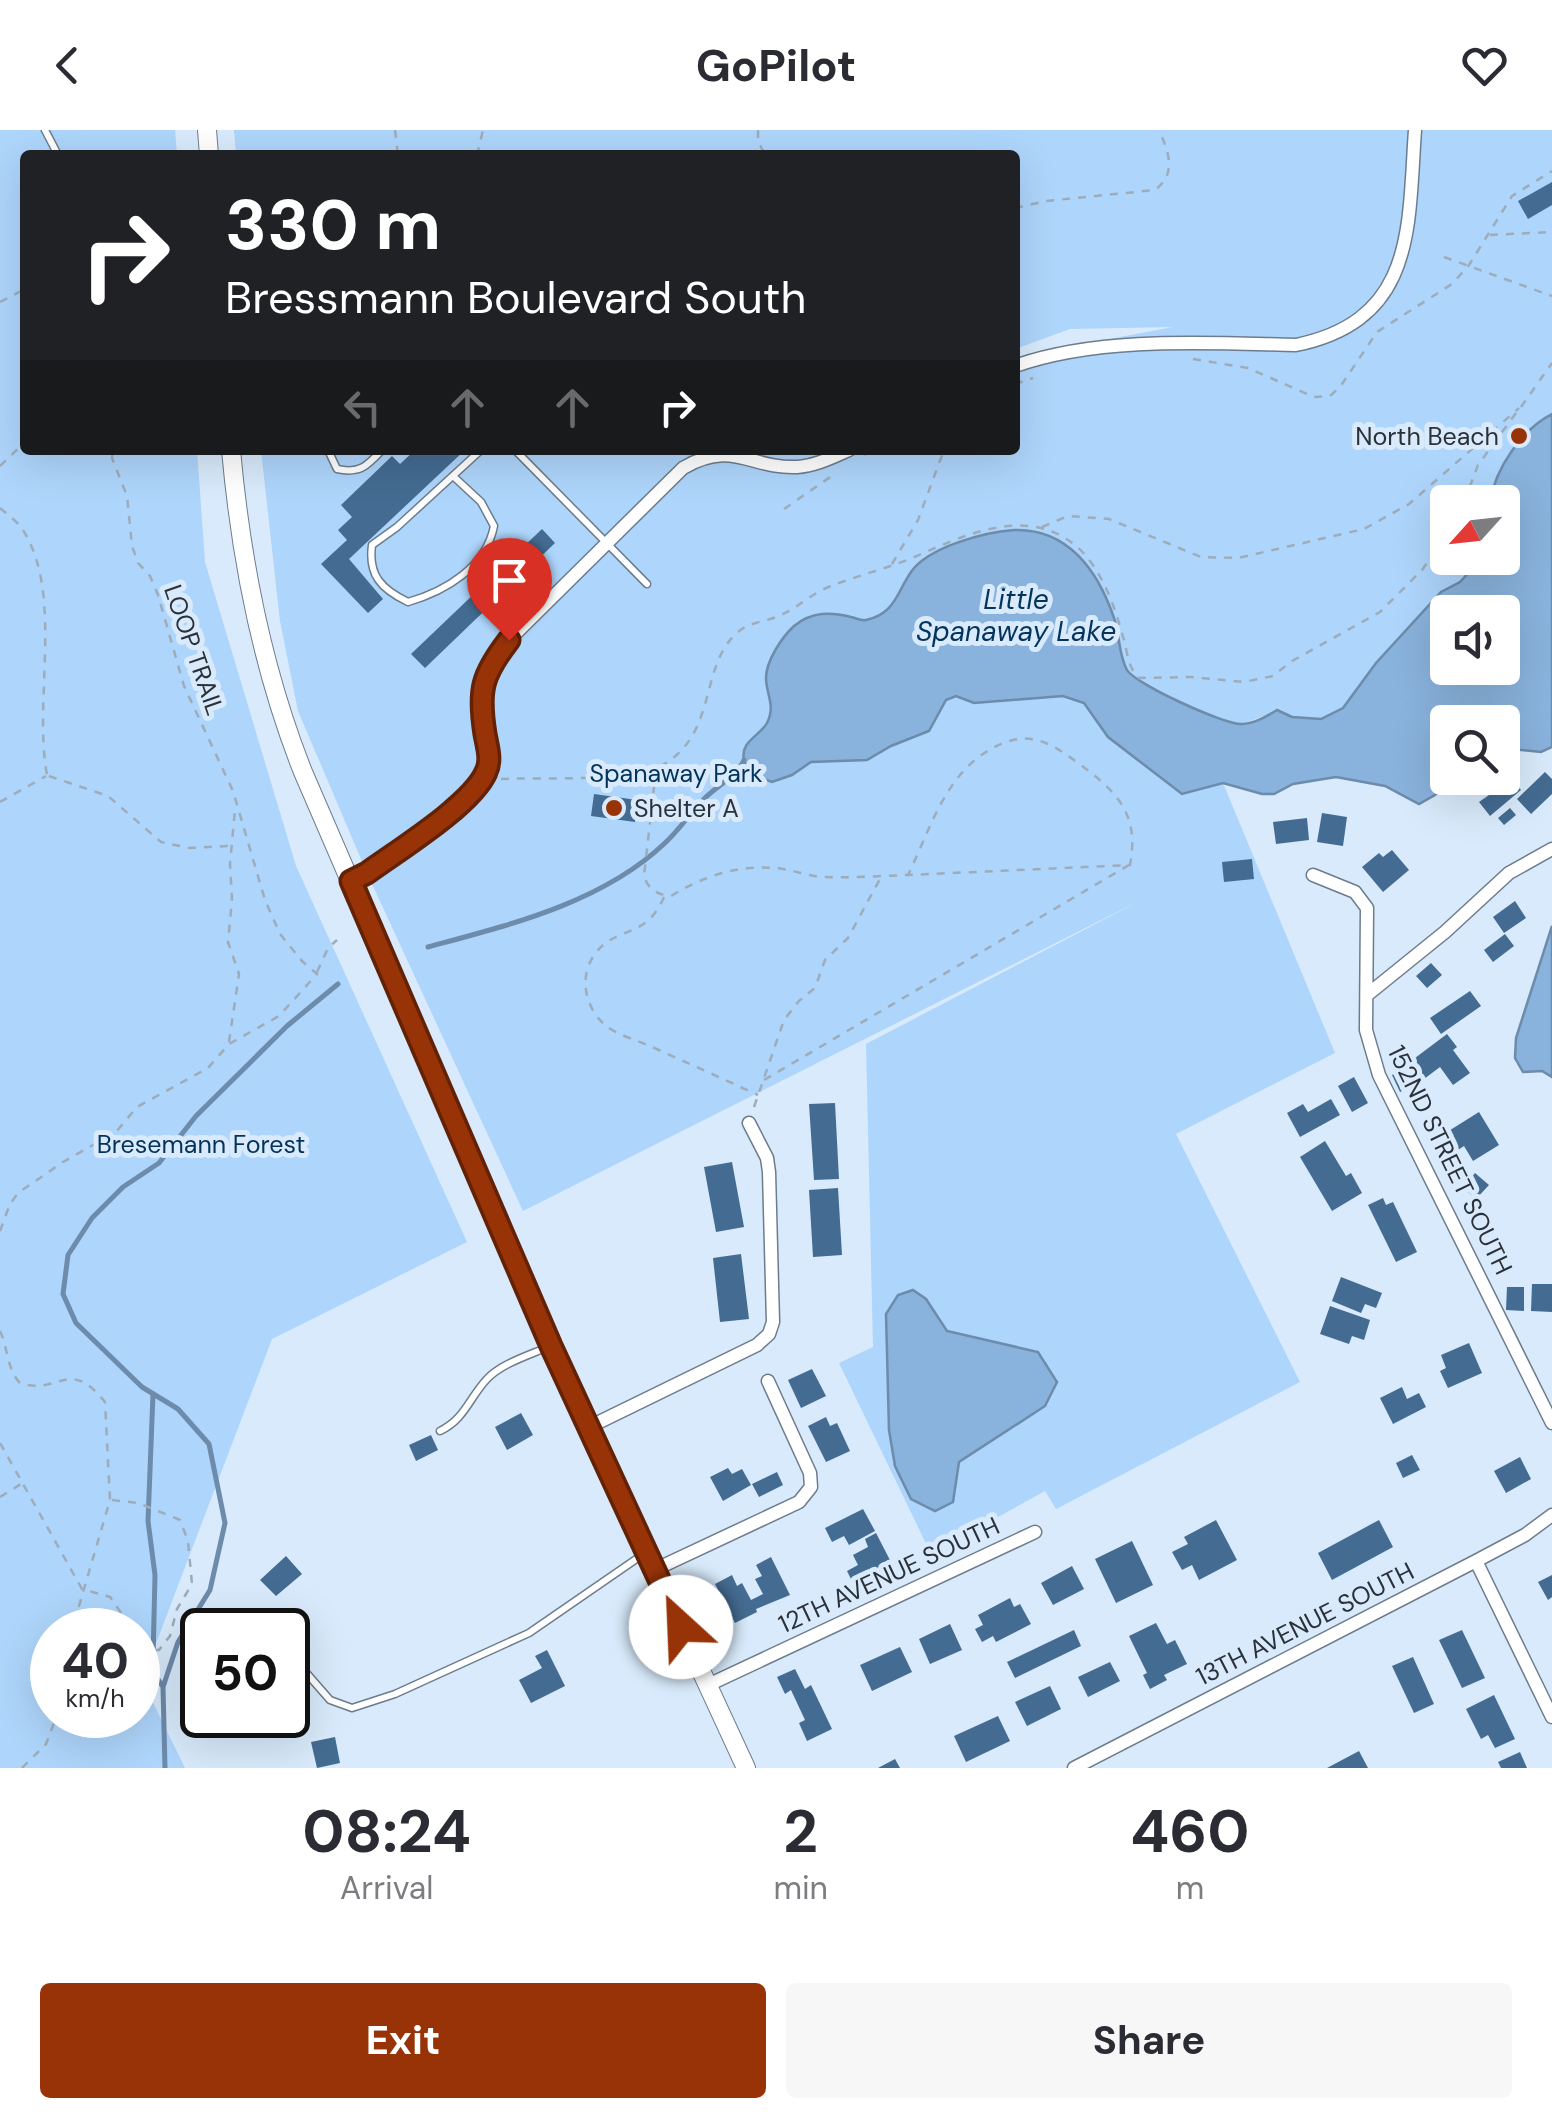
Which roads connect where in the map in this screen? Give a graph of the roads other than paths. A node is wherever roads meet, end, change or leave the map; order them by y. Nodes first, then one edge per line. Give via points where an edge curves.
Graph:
1 (1415, 130) edge
2 (1020, 365) edge
3 (233, 455) edge
4 (330, 455) edge
5 (377, 455) edge
6 (476, 455) edge
7 (520, 455) edge
8 (720, 455) edge
9 (730, 455) edge
10 (852, 457) edge
11 (453, 476) junction
12 (610, 542) junction
13 (646, 584) dead end
14 (1552, 849) edge
15 (1313, 875) dead end
16 (351, 881) junction
17 (1366, 995) junction
18 (749, 1123) road end
19 (551, 1346) junction
20 (768, 1381) dead end
21 (1552, 1424) edge
22 (589, 1427) junction
23 (440, 1431) dead end
24 (1552, 1515) edge
25 (1036, 1532) dead end
26 (650, 1561) junction
27 (1476, 1562) junction
28 (310, 1677) edge
29 (708, 1685) junction
30 (1552, 1717) edge
31 (746, 1768) edge
32 (1074, 1768) edge

1 - 2 street via 1399,268 1388,290 1348,324 1296,345 1178,342
3 - 16 main road via 251,602 268,666 296,755
4 - 5 lane via 337,469 353,473
6 - 11 lane
7 - 12 lane
8 - 12 street via 684,468
9 - 10 street via 792,467
11 - 11 lane via 372,544 375,578 408,602 460,578 490,545 494,526 481,502
12 - 13 lane
12 - 16 street via 486,671 481,702 488,764 473,792
14 - 17 street via 1509,874
15 - 17 street, 152ND STREET SOUTH via 1355,892 1367,908
16 - 19 main road
17 - 21 street, 152ND STREET SOUTH via 1366,1030 1380,1075
18 - 22 street via 769,1172 769,1334
19 - 22 main road
19 - 23 lane via 494,1373 458,1422
20 - 26 street via 811,1487 800,1502
22 - 26 main road
24 - 27 street, 13TH AVENUE SOUTH
25 - 29 street, 12TH AVENUE SOUTH
26 - 28 lane via 528,1633 395,1694 352,1708 330,1700
26 - 29 main road
27 - 30 street
27 - 32 street, 13TH AVENUE SOUTH
29 - 31 main road

